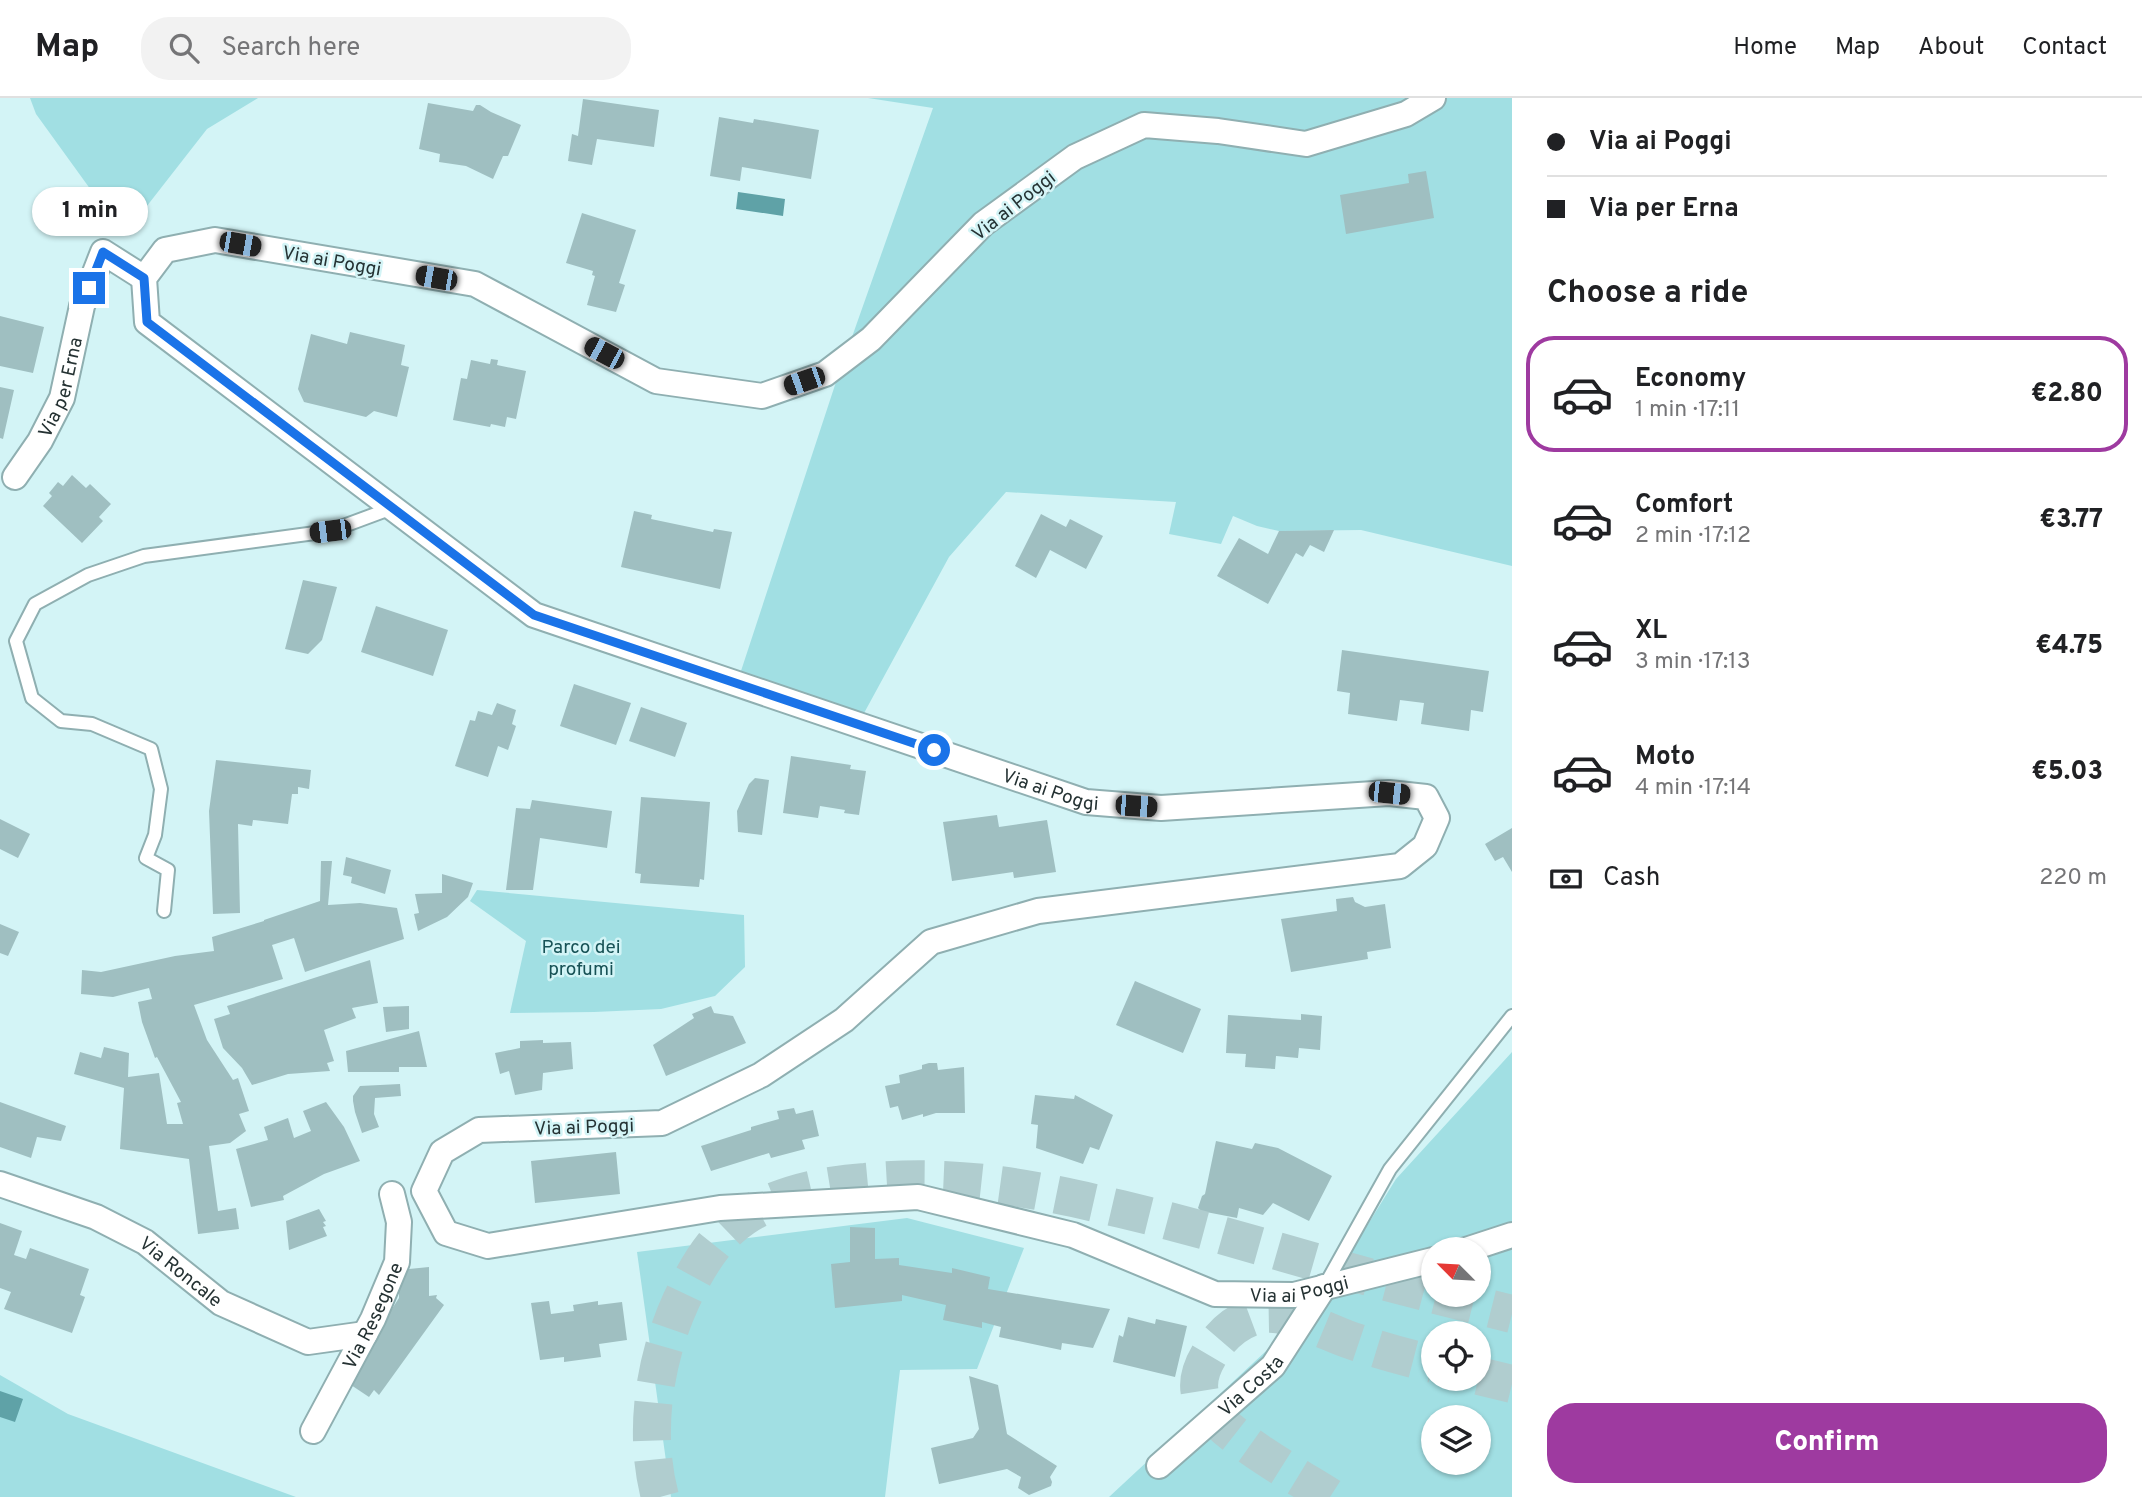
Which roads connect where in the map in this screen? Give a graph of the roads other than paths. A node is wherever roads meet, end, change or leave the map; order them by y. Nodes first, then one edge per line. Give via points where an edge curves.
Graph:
1 (1433, 98) edge
2 (144, 278) junction
3 (15, 477) dead end
4 (392, 508) junction
5 (164, 911) dead end
6 (1512, 1016) edge
7 (0, 1184) edge
8 (392, 1194) dead end
9 (433, 1209) junction
10 (398, 1222) junction
11 (1512, 1235) edge
12 (1491, 1242) edge
13 (1421, 1263) edge
14 (1324, 1287) junction
15 (365, 1334) junction
16 (313, 1430) dead end
17 (1159, 1466) dead end

1 - 2 street, Via ai Poggi via 1406,114 1306,144 1144,125 1075,157 984,224 871,339 825,374 762,396 656,381 475,284 215,240 166,250
2 - 3 street, Via per Erna via 103,252 82,306 62,398
2 - 4 street, Via ai Poggi via 147,322
4 - 5 lane via 330,531 144,556 88,575 36,604 16,640 32,698 61,721 92,724 151,749 161,789 155,835 146,858 167,870
4 - 9 street, Via ai Poggi via 534,615 1086,802 1161,808 1389,793 1426,797 1437,818 1425,846 1400,866 1038,911 931,942 844,1020 761,1075 662,1122 479,1130 442,1152 424,1191
6 - 14 lane via 1390,1170
7 - 15 street, Via Roncale via 96,1217 145,1242 221,1303 308,1342
8 - 10 street, Via Resegone
9 - 10 street
9 - 14 street, Via ai Poggi via 446,1233 488,1246 720,1208 918,1196 1073,1235 1216,1294 1294,1295
10 - 15 street, Via Resegone via 397,1262
11 - 12 street
13 - 14 street, Via ai Poggi
14 - 17 street, Via Costa via 1273,1366
15 - 16 street, Via Resegone

